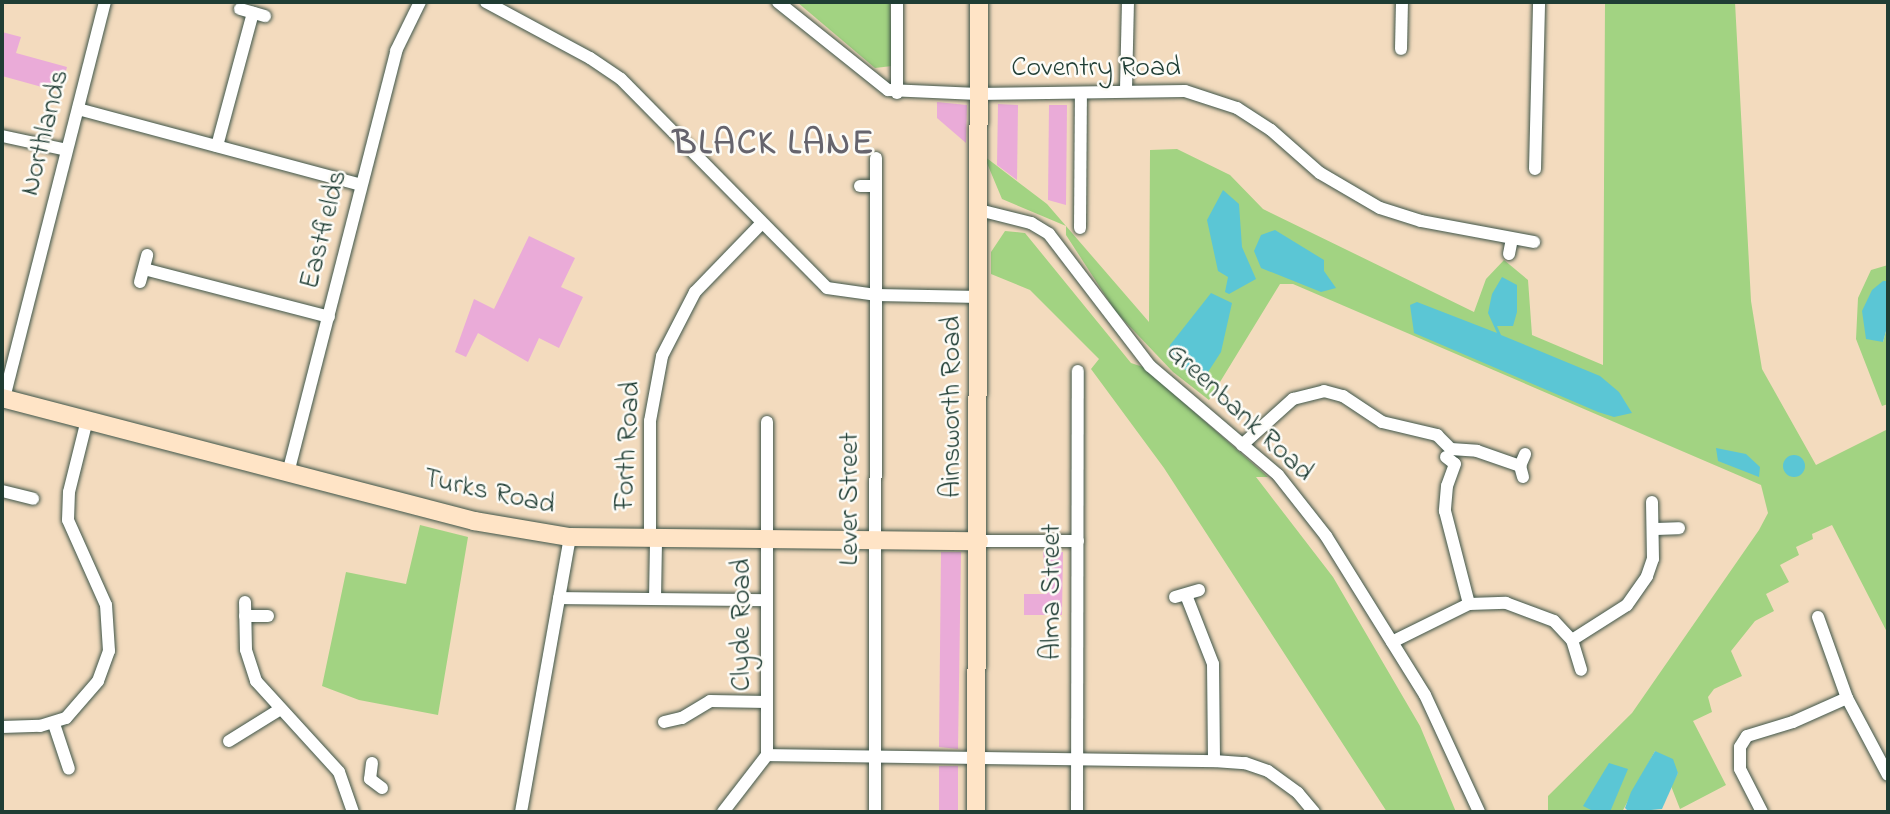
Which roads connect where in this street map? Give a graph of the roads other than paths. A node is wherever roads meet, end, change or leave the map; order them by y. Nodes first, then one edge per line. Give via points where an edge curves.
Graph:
1 (105, 2) edge
2 (420, 2) edge
3 (486, 2) edge
4 (778, 2) edge
5 (897, 2) edge
6 (979, 2) edge
7 (1128, 2) edge
8 (1402, 2) edge
9 (1539, 2) edge
10 (252, 12) dead end
11 (1401, 48) dead end
12 (1126, 89) junction
13 (897, 93) junction
14 (1081, 93) junction
15 (978, 94) junction
16 (78, 109) junction
17 (2, 136) edge
18 (217, 146) junction
19 (67, 150) junction
20 (876, 158) dead end
21 (1535, 169) dead end
22 (361, 185) junction
23 (860, 186) dead end
24 (876, 186) junction
25 (979, 209) junction
26 (761, 224) junction
27 (1080, 228) dead end
28 (1512, 239) junction
29 (1534, 242) dead end
30 (1509, 254) dead end
31 (147, 255) dead end
32 (144, 269) junction
33 (140, 282) dead end
34 (876, 295) junction
35 (979, 297) junction
36 (329, 317) junction
37 (1078, 371) dead end
38 (3, 398) edge
39 (87, 420) junction
40 (767, 422) dead end
41 (1242, 445) junction
42 (1446, 457) junction
43 (1523, 466) dead end
44 (288, 474) junction
45 (2, 491) edge
46 (33, 499) dead end
47 (1652, 502) dead end
48 (1679, 528) dead end
49 (1655, 529) junction
50 (570, 537) junction
51 (653, 539) junction
52 (767, 540) junction
53 (875, 541) junction
54 (979, 541) junction
55 (1078, 541) junction
56 (1187, 594) dead end
57 (559, 598) junction
58 (655, 599) junction
59 (767, 600) junction
60 (245, 602) dead end
61 (1469, 604) junction
62 (268, 615) dead end
63 (245, 616) junction
64 (1818, 617) dead end
65 (1572, 640) junction
66 (1392, 642) junction
67 (1581, 670) dead end
68 (1847, 698) junction
69 (767, 702) junction
70 (279, 710) junction
71 (664, 722) dead end
72 (54, 724) junction
73 (2, 727) edge
74 (229, 741) dead end
75 (875, 754) junction
76 (767, 755) junction
77 (976, 759) junction
78 (1077, 760) junction
79 (1214, 761) junction
80 (372, 762) dead end
81 (69, 769) dead end
82 (1888, 775) edge
83 (370, 779) junction
84 (346, 787) junction
85 (382, 788) dead end
86 (353, 812) edge
87 (521, 812) edge
88 (723, 812) edge
89 (875, 812) edge
90 (976, 812) edge
91 (1077, 812) edge
92 (1314, 812) edge
93 (1479, 812) edge
94 (1762, 812) edge

1 - 16 street, Northlands
2 - 22 street, Eastfields via 396,51
3 - 26 street via 607,68
4 - 13 street via 862,74
5 - 13 street
6 - 15 street, Ainsworth Road
7 - 12 street
8 - 11 street
9 - 21 street
10 - 18 street
12 - 14 street, Coventry Road
12 - 28 street, Coventry Road via 1185,91 1219,100 1271,130 1320,173 1380,208
13 - 15 street, Coventry Road
14 - 15 street, Coventry Road
14 - 27 street
15 - 25 street, Ainsworth Road
16 - 18 street
16 - 19 street, Northlands
17 - 19 street
18 - 22 street
19 - 38 street, Northlands
20 - 24 street, Lever Street
22 - 36 street, Eastfields
23 - 24 street
24 - 34 street, Lever Street
25 - 35 street, Ainsworth Road
25 - 41 street, Greenbank Road via 1031,223 1049,234 1150,366
26 - 34 street via 827,288
26 - 51 street, Forth Road via 695,292 662,356 650,421
28 - 29 street, Coventry Road
28 - 30 street
31 - 32 street
32 - 33 street
32 - 36 street
34 - 35 street
34 - 53 street, Lever Street
35 - 54 street, Ainsworth Road
36 - 44 street, Eastfields
37 - 55 street, Alma Street
38 - 39 street, Turks Road
39 - 44 street, Turks Road
39 - 72 street via 69,492 68,520 106,604 109,651 89,694
40 - 52 street, Clyde Road
41 - 42 street via 1293,399 1324,391 1343,396 1382,422 1437,435
41 - 66 street, Greenbank Road via 1278,475 1326,536
42 - 43 street via 1477,451
42 - 61 street via 1455,464 1445,511
44 - 50 street, Turks Road via 474,521
45 - 46 street
47 - 49 street
48 - 49 street
49 - 65 street via 1653,559 1638,590 1610,618
50 - 51 street, Turks Road
50 - 57 street
51 - 52 street, Turks Road
51 - 58 street, Forth Road
52 - 53 street, Turks Road
52 - 59 street, Clyde Road
53 - 54 street, Turks Road
53 - 75 street, Lever Street
54 - 55 street
54 - 77 street, Ainsworth Road
55 - 78 street, Alma Street
56 - 79 street via 1213,664
57 - 58 street
57 - 87 street
58 - 59 street
59 - 69 street, Clyde Road
60 - 63 street
61 - 65 street via 1506,603 1532,609 1554,621
61 - 66 street
62 - 63 street
63 - 70 street via 250,667
64 - 68 street via 1817,640
65 - 67 street
66 - 93 street, Greenbank Road via 1425,695
68 - 82 street
68 - 94 street via 1794,722 1747,736 1740,747 1740,769
69 - 71 street via 710,701 682,718
69 - 76 street, Clyde Road
70 - 74 street via 254,734
70 - 84 street via 332,763
72 - 73 street
72 - 81 street
75 - 76 street
75 - 77 street
75 - 89 street, Lever Street
76 - 88 street
77 - 78 street
77 - 90 street, Ainsworth Road
78 - 79 street
78 - 91 street, Alma Street
79 - 92 street via 1245,762 1268,771 1298,793
80 - 83 street
83 - 84 street
83 - 85 street
84 - 86 street

